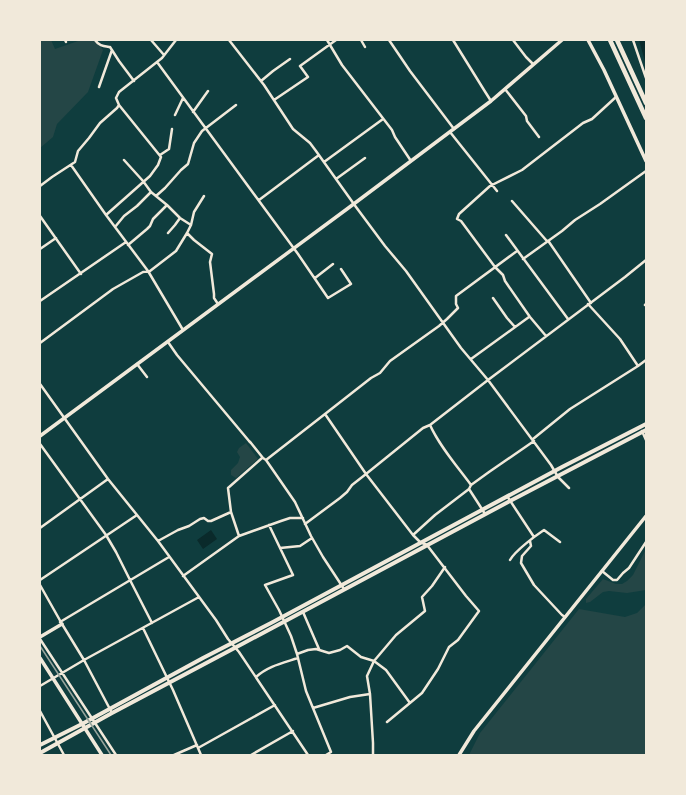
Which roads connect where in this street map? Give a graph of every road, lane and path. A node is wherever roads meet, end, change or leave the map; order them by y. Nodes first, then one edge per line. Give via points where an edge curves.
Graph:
1 (95, 40) edge
2 (151, 40) edge
3 (176, 40) edge
4 (229, 40) edge
5 (327, 40) edge
6 (336, 40) edge
7 (360, 40) edge
8 (389, 40) edge
9 (452, 40) edge
10 (513, 40) edge
11 (562, 40) edge
12 (588, 40) edge
13 (610, 40) edge
14 (617, 40) edge
15 (633, 40) edge
16 (330, 44) junction
17 (365, 47) dead end
18 (112, 50) junction
19 (164, 55) junction
20 (290, 59) dead end
21 (157, 62) junction
22 (534, 65) junction
23 (626, 75) junction
24 (646, 78) edge
25 (134, 81) junction
26 (261, 81) junction
27 (99, 87) dead end
28 (506, 89) junction
29 (208, 91) dead end
30 (616, 97) junction
31 (183, 98) junction
32 (274, 100) junction
33 (492, 101) junction
34 (645, 102) edge
35 (119, 105) junction
36 (236, 105) dead end
37 (193, 112) junction
38 (175, 115) dead end
39 (646, 118) edge
40 (384, 119) junction
41 (646, 121) edge
42 (205, 128) junction
43 (172, 129) dead end
44 (452, 130) junction
45 (539, 137) dead end
46 (160, 155) junction
47 (319, 155) junction
48 (365, 158) dead end
49 (124, 160) dead end
50 (411, 161) junction
51 (324, 162) junction
52 (646, 162) edge
53 (70, 165) junction
54 (646, 171) edge
55 (336, 179) junction
56 (143, 181) junction
57 (492, 184) junction
58 (40, 186) edge
59 (497, 191) dead end
60 (151, 192) junction
61 (156, 196) junction
62 (204, 196) dead end
63 (259, 200) junction
64 (512, 201) dead end
65 (354, 204) junction
66 (167, 205) junction
67 (106, 215) junction
68 (40, 216) edge
69 (180, 218) junction
70 (190, 225) junction
71 (115, 227) junction
72 (168, 233) dead end
73 (187, 233) junction
74 (506, 235) dead end
75 (56, 238) junction
76 (547, 241) junction
77 (127, 244) junction
78 (294, 248) junction
79 (40, 249) edge
80 (517, 251) junction
81 (523, 259) junction
82 (646, 260) edge
83 (333, 264) dead end
84 (495, 267) junction
85 (341, 269) dead end
86 (148, 272) junction
87 (81, 274) junction
88 (315, 278) junction
89 (493, 298) dead end
90 (40, 301) edge
91 (218, 304) junction
92 (590, 304) junction
93 (530, 317) junction
94 (568, 319) junction
95 (443, 322) junction
96 (515, 327) junction
97 (183, 330) junction
98 (546, 336) junction
99 (168, 342) junction
100 (40, 343) edge
101 (471, 359) junction
102 (646, 360) edge
103 (137, 364) junction
104 (638, 366) junction
105 (147, 377) dead end
106 (488, 380) junction
107 (40, 384) edge
108 (325, 414) junction
109 (64, 418) junction
110 (646, 424) edge
111 (430, 425) junction
112 (640, 427) junction
113 (644, 431) edge
114 (40, 436) edge
115 (533, 440) junction
116 (646, 440) edge
117 (40, 444) edge
118 (263, 458) junction
119 (266, 460) junction
120 (554, 471) junction
121 (366, 474) junction
122 (558, 476) junction
123 (108, 479) junction
124 (471, 485) junction
125 (469, 488) junction
126 (569, 488) dead end
127 (507, 496) junction
128 (80, 499) junction
129 (510, 501) junction
130 (482, 510) junction
131 (231, 512) junction
132 (485, 514) junction
133 (137, 515) junction
134 (646, 516) edge
135 (302, 518) junction
136 (305, 524) junction
137 (268, 525) junction
138 (40, 528) edge
139 (106, 535) junction
140 (413, 535) junction
141 (239, 536) junction
142 (534, 537) junction
143 (312, 538) junction
144 (158, 541) junction
145 (530, 541) junction
146 (420, 542) junction
147 (560, 542) dead end
148 (646, 542) edge
149 (427, 546) junction
150 (280, 548) junction
151 (169, 557) junction
152 (510, 560) dead end
153 (444, 567) junction
154 (602, 571) junction
155 (183, 576) junction
156 (40, 580) edge
157 (130, 580) junction
158 (40, 585) edge
159 (341, 585) junction
160 (344, 589) junction
161 (199, 597) junction
162 (303, 612) junction
163 (282, 616) junction
164 (565, 617) junction
165 (284, 622) junction
166 (61, 623) junction
167 (152, 623) junction
168 (143, 628) junction
169 (40, 638) edge
170 (231, 643) junction
171 (237, 649) junction
172 (319, 649) junction
173 (297, 654) junction
174 (40, 658) edge
175 (298, 658) junction
176 (84, 660) junction
177 (374, 661) junction
178 (63, 672) junction
179 (256, 677) junction
180 (53, 678) junction
181 (167, 678) junction
182 (169, 683) junction
183 (40, 686) edge
184 (370, 694) junction
185 (410, 703) junction
186 (275, 705) junction
187 (109, 708) junction
188 (313, 708) junction
189 (40, 711) edge
190 (112, 713) junction
191 (92, 718) junction
192 (387, 722) dead end
193 (95, 723) junction
194 (82, 724) junction
195 (85, 728) junction
196 (293, 731) junction
197 (55, 738) junction
198 (57, 743) junction
199 (40, 745) edge
200 (198, 747) junction
201 (40, 753) edge
202 (100, 754) edge
203 (64, 755) edge
204 (116, 755) edge
205 (174, 755) edge
206 (201, 755) edge
207 (251, 755) edge
208 (308, 755) edge
209 (326, 755) edge
210 (373, 755) edge
211 (459, 755) edge

1 - 18 street
2 - 19 street
3 - 19 street
4 - 26 street
5 - 16 street
6 - 16 street
7 - 17 street
8 - 44 street
9 - 33 street
10 - 22 street
11 - 22 street
12 - 30 street
13 - 23 highway
14 - 34 highway
15 - 24 street
16 - 32 street via 300,66 308,78
16 - 40 street via 342,65
18 - 25 street
18 - 27 street
19 - 21 street
20 - 26 street
21 - 25 street
21 - 31 street
22 - 28 street
23 - 39 highway
23 - 41 highway
25 - 35 street via 117,95
26 - 32 street
28 - 33 street
28 - 45 street
29 - 37 street
30 - 52 street
30 - 57 street via 592,119 583,123 522,170
31 - 37 street
31 - 38 street
32 - 47 street via 294,129
33 - 44 street
35 - 46 street
35 - 53 street via 100,123 78,151 75,162
36 - 42 street
37 - 42 street
40 - 50 street
40 - 51 street
42 - 61 street via 194,143 188,164
42 - 63 street
43 - 46 street via 169,149
44 - 50 street
44 - 57 street
46 - 56 street via 158,165
47 - 51 street
47 - 63 street
48 - 55 street
49 - 56 street
50 - 65 street
51 - 55 street
53 - 58 street
53 - 67 street
54 - 76 street
55 - 65 street
56 - 60 street
56 - 67 street
57 - 59 street
57 - 84 street via 463,209 457,220
60 - 61 street
60 - 71 street
61 - 66 street
62 - 70 street via 194,212
63 - 78 street
64 - 76 street
65 - 78 street
65 - 95 street
66 - 69 street
66 - 77 street via 147,230
67 - 71 street
68 - 75 street
69 - 70 street
69 - 72 street
70 - 73 street
71 - 77 street
73 - 86 street via 176,251
73 - 91 street via 212,254 210,262 214,298
74 - 80 street
75 - 79 street
75 - 87 street
76 - 81 street
76 - 92 street
77 - 86 street
77 - 87 street
78 - 88 street
78 - 91 street
80 - 81 street
80 - 84 street
81 - 94 street
82 - 92 street
83 - 88 street
84 - 93 street
84 - 95 street via 456,296 458,308
85 - 88 street via 352,284 328,298
86 - 97 street
86 - 100 street via 143,272 113,289
87 - 90 street
89 - 96 street
91 - 97 street
92 - 94 street
92 - 104 street via 620,339
93 - 96 street
93 - 98 street
94 - 98 street
95 - 101 street
95 - 108 street
96 - 101 street
97 - 99 street
98 - 106 street
99 - 103 street
99 - 118 street
101 - 106 street
102 - 104 street
103 - 105 street
103 - 109 street
104 - 115 street via 570,409
106 - 111 street
106 - 115 street
107 - 109 street
108 - 119 street
108 - 121 street
109 - 114 street
109 - 123 street
110 - 112 main road
111 - 121 street
111 - 124 street
112 - 113 street
112 - 120 main road
113 - 116 street
113 - 122 main road
115 - 120 street
115 - 124 street
117 - 128 street
118 - 119 street
118 - 131 street via 228,488
119 - 135 street via 295,502
120 - 122 street
120 - 127 main road
121 - 136 street via 340,498
121 - 140 street
122 - 126 street
122 - 129 main road
123 - 128 street
123 - 133 street
124 - 125 street
125 - 130 street
125 - 140 street
127 - 129 street
127 - 130 main road
128 - 138 street
128 - 139 street
129 - 132 main road
129 - 142 street
130 - 132 street
130 - 146 main road
131 - 141 street
131 - 144 street via 211,521 200,519
132 - 149 main road
133 - 139 street
133 - 144 street
134 - 154 street
135 - 136 street
135 - 137 street via 290,518
136 - 143 street
137 - 141 street
137 - 150 street
139 - 156 street
139 - 157 street
140 - 146 street
141 - 155 street
142 - 145 street
142 - 147 street via 544,530
143 - 150 street via 300,546
143 - 159 street
144 - 151 street
145 - 152 street
145 - 164 street via 531,546 521,559 522,566 534,586
146 - 149 street
146 - 159 main road
148 - 154 street via 629,568 617,580 613,580
149 - 153 street
149 - 160 main road
150 - 163 street via 293,575 265,585
151 - 155 street
151 - 157 street
153 - 177 street via 422,597 425,611 396,635
153 - 185 street via 479,611 458,640 449,647 422,693
154 - 164 street
155 - 161 street
157 - 166 street
157 - 167 street
158 - 166 street
159 - 160 street
159 - 163 main road
160 - 162 main road
161 - 167 street
161 - 170 street
162 - 165 main road
162 - 172 street
163 - 165 street
163 - 170 main road
164 - 211 street via 474,731
165 - 171 main road
165 - 173 street
166 - 169 street
166 - 176 street
167 - 168 street
168 - 176 street
168 - 181 street
169 - 178 street
170 - 171 street
170 - 181 main road
171 - 179 street
171 - 182 main road
172 - 173 street
172 - 177 street via 329,654 347,646 361,657
173 - 175 street
174 - 180 street
175 - 179 street via 271,667
175 - 188 street
176 - 178 street
176 - 187 street
177 - 184 street via 367,676
177 - 185 street via 386,670
178 - 180 street
178 - 191 street
179 - 186 street
180 - 183 street
180 - 194 street
181 - 182 street
181 - 187 main road
182 - 190 main road
182 - 200 street
184 - 188 street
184 - 210 street
185 - 192 street
186 - 196 street
186 - 200 street
187 - 190 street
187 - 191 main road
188 - 209 street via 331,752
189 - 197 street
190 - 193 main road
191 - 193 street
191 - 194 main road
193 - 195 main road
193 - 204 street
194 - 195 street
194 - 197 main road
195 - 198 main road
195 - 202 street
196 - 207 street
196 - 208 street
197 - 198 street
197 - 199 main road
198 - 201 main road
198 - 203 street
200 - 205 street
200 - 206 street

